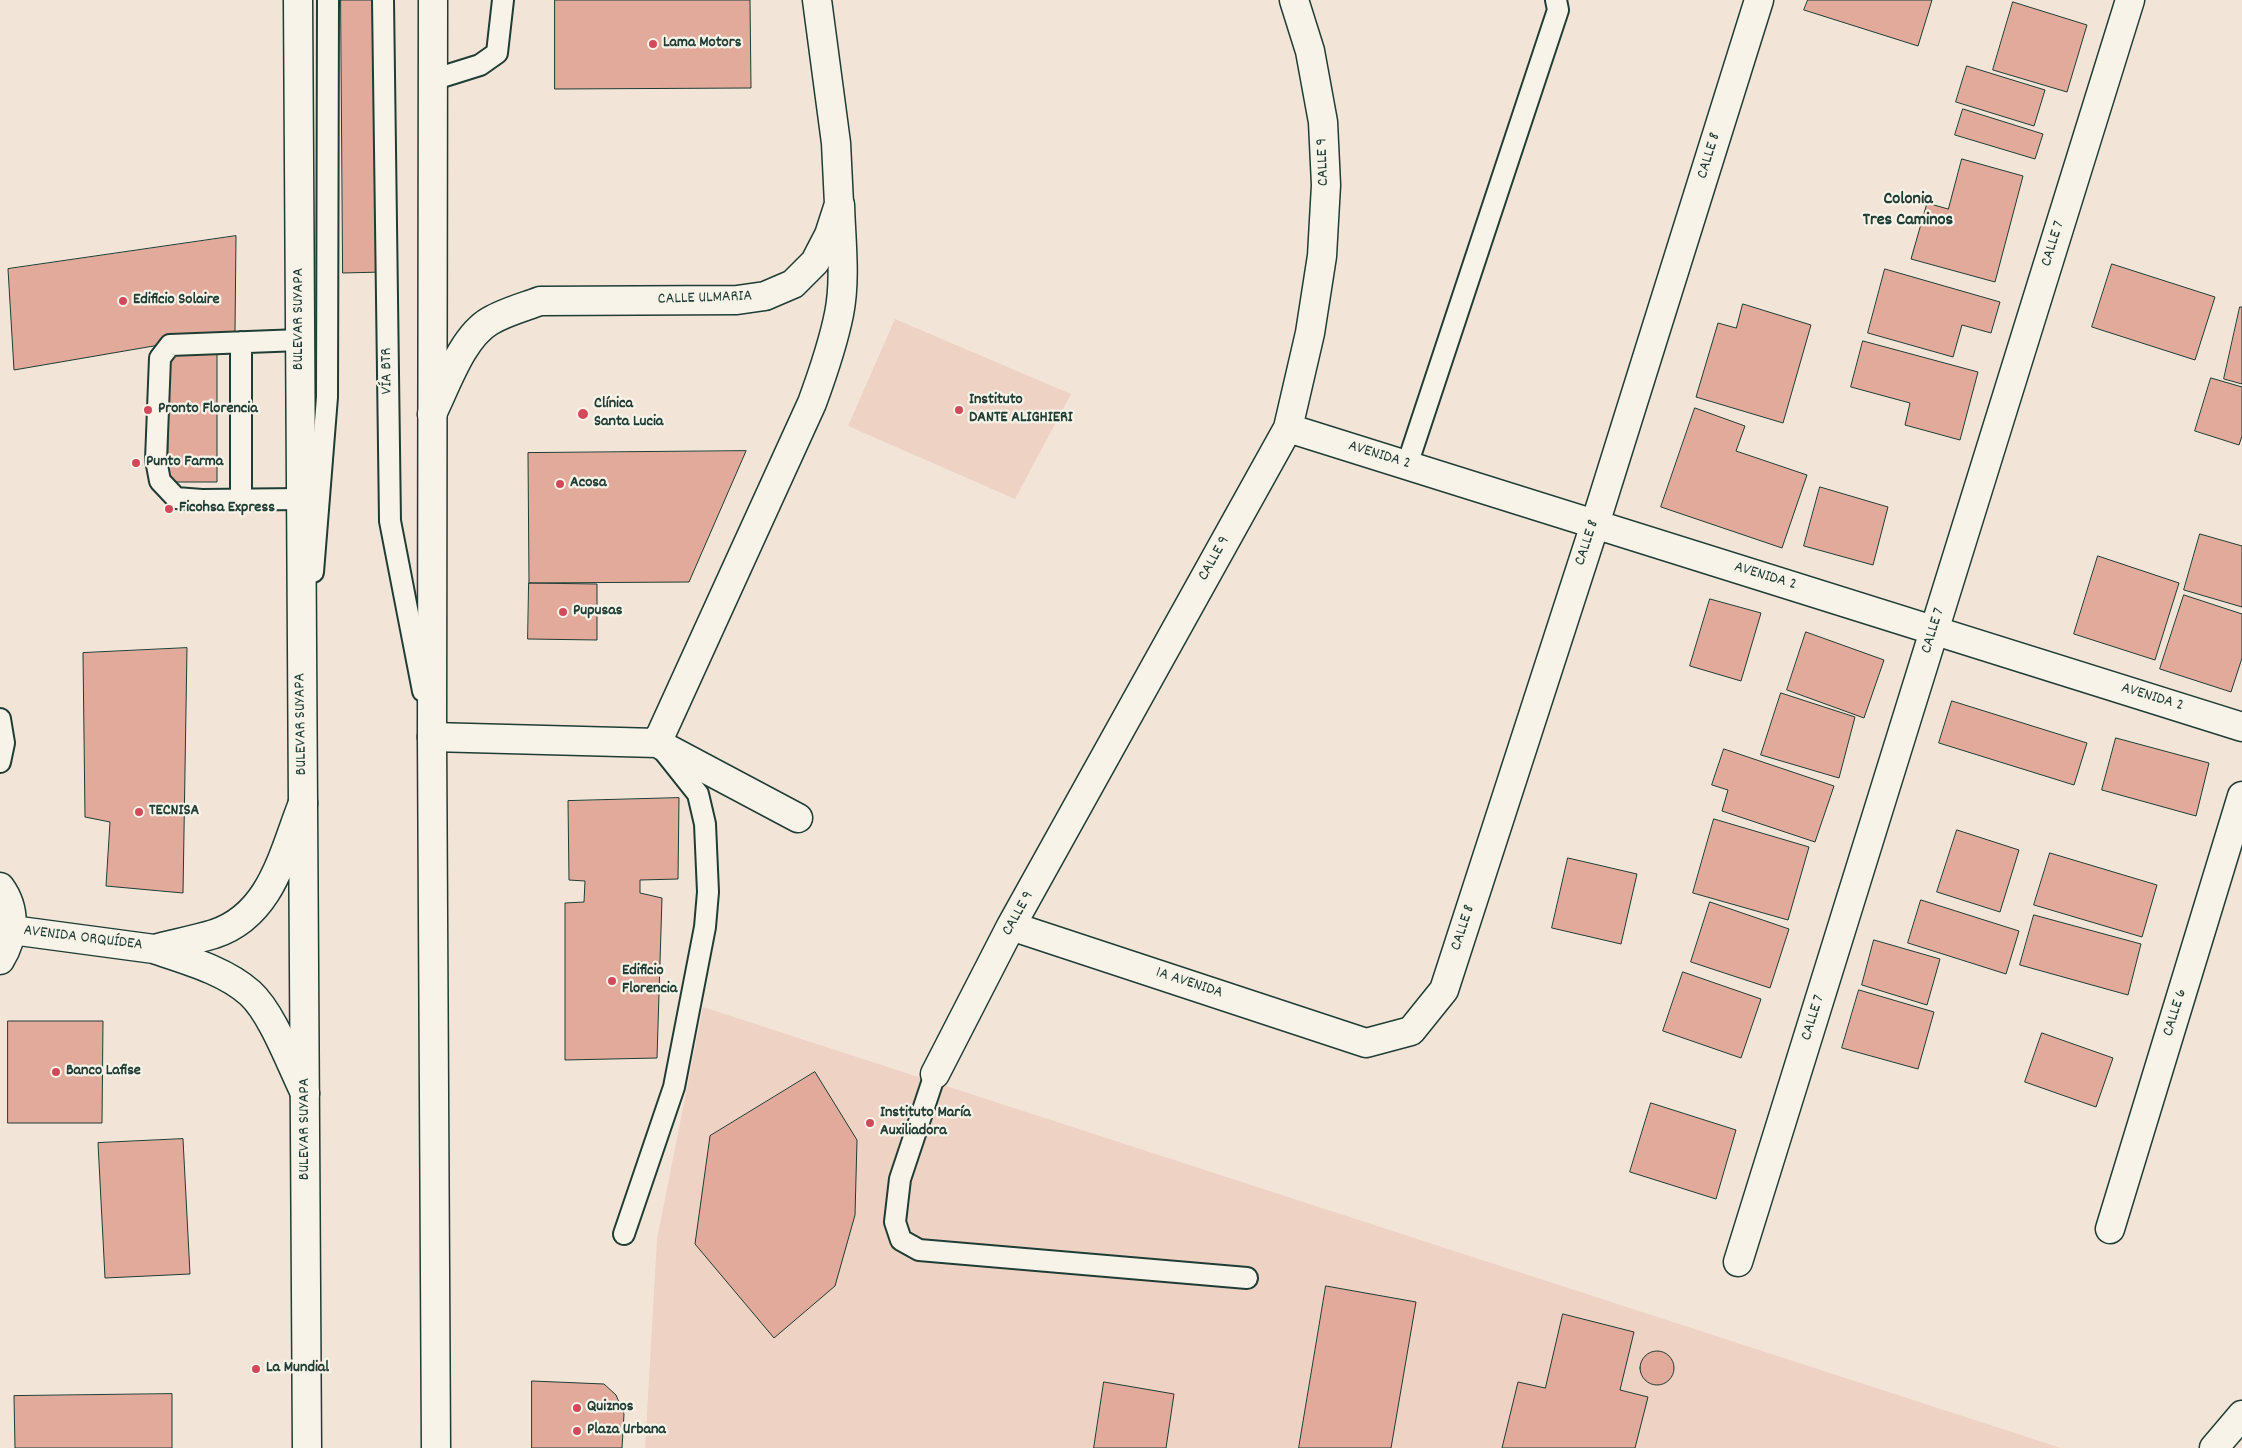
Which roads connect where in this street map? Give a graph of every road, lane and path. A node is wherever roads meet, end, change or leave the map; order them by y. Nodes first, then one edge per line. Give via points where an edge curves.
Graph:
1 (298, 0) edge
2 (328, 0) edge
3 (383, 0) edge
4 (433, 0) edge
5 (503, 0) edge
6 (816, 0) edge
7 (1294, 0) edge
8 (1556, 0) edge
9 (1759, 0) edge
10 (2130, 0) edge
11 (432, 80) junction
12 (840, 204) junction
13 (300, 340) junction
14 (241, 342) junction
15 (432, 414) junction
16 (1288, 428) junction
17 (1407, 465) junction
18 (302, 499) junction
19 (241, 500) junction
20 (1595, 524) junction
21 (1934, 630) junction
22 (302, 708) junction
23 (0, 719) edge
24 (2242, 727) edge
25 (432, 737) junction
26 (657, 743) junction
27 (0, 762) edge
28 (2242, 796) edge
29 (303, 802) junction
30 (798, 818) dead end
31 (0, 887) edge
32 (1011, 926) junction
33 (12, 930) junction
34 (154, 948) junction
35 (0, 960) edge
36 (1366, 1043) joint
37 (936, 1074) joint
38 (306, 1093) junction
39 (2110, 1229) dead end
40 (624, 1234) dead end
41 (1738, 1262) dead end
42 (1247, 1278) dead end
43 (2242, 1415) edge
44 (307, 1448) edge
45 (436, 1448) edge
46 (2214, 1448) edge

1 - 13 street, BULEVAR SUYAPA
2 - 22 lane via 327,397
3 - 25 lane, VÍA BTR via 390,521
4 - 11 street
5 - 11 lane via 497,53 480,65
6 - 12 street, CALLE ULMARIA via 836,143
7 - 16 street, CALLE 9 via 1310,51 1321,113 1326,185 1322,256 1310,334
8 - 17 lane via 1558,10
9 - 20 street, CALLE 8
10 - 21 street, CALLE 7
11 - 15 street
12 - 15 street, CALLE ULMARIA via 816,262 793,284 765,296 736,300 540,301 489,321 468,340
12 - 26 street via 840,312 829,356 812,402
13 - 14 lane
13 - 18 street, BULEVAR SUYAPA
14 - 19 lane
14 - 19 lane via 170,345 164,351 160,358 156,460 160,481 176,498
15 - 25 street
16 - 17 street, AVENIDA 2
16 - 32 street, CALLE 9
17 - 20 street, AVENIDA 2
18 - 19 lane
18 - 22 street, BULEVAR SUYAPA
20 - 21 street, AVENIDA 2
20 - 36 street, CALLE 8 via 1444,990 1411,1031
21 - 24 street, AVENIDA 2
21 - 41 street, CALLE 7
22 - 29 street, BULEVAR SUYAPA
23 - 27 lane via 4,743
25 - 26 street
25 - 45 street
26 - 30 street
26 - 40 lane via 698,794 705,824 708,892 705,927 674,1087
28 - 39 street, CALLE 6
29 - 34 street, AVENIDA ORQUÍDEA via 269,889 249,914 214,934
29 - 38 street, BULEVAR SUYAPA
31 - 33 street via 12,912
32 - 36 street, 1A AVENIDA
32 - 37 street, CALLE 9
33 - 34 street, AVENIDA ORQUÍDEA
33 - 35 street
34 - 38 street, AVENIDA ORQUÍDEA via 212,970 251,994 265,1010
37 - 42 lane via 900,1179 895,1222 901,1240 919,1250
38 - 44 street, BULEVAR SUYAPA
43 - 46 street

